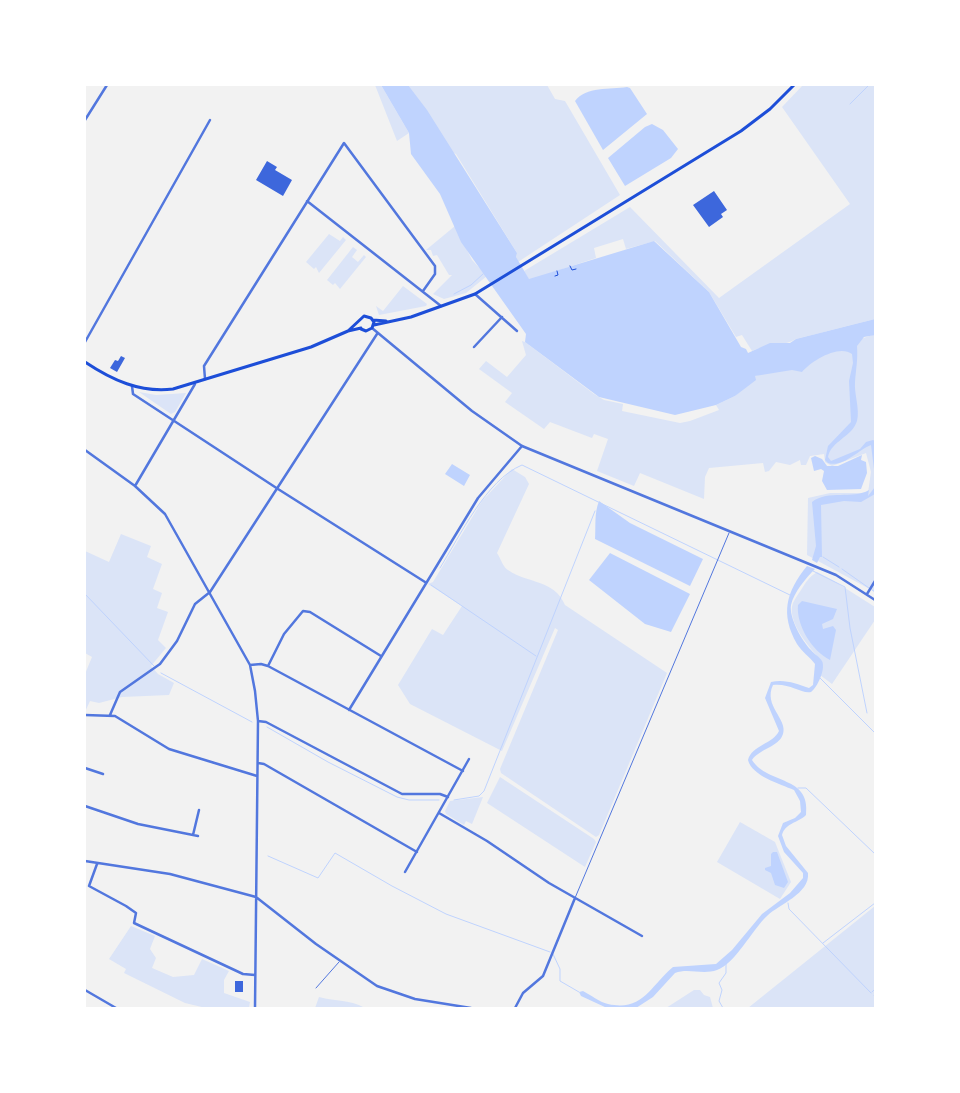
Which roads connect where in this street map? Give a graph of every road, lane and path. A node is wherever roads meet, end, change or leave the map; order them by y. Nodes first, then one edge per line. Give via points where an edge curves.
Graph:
1 (107, 85) edge
2 (794, 85) edge
3 (85, 120) edge
4 (210, 120) dead end
5 (307, 201) junction
6 (570, 266) dead end
7 (576, 269) dead end
8 (557, 270) dead end
9 (555, 276) dead end
10 (423, 291) junction
11 (475, 294) junction
12 (442, 307) junction
13 (502, 317) junction
14 (373, 320) junction
15 (387, 321) junction
16 (359, 323) junction
17 (373, 327) junction
18 (361, 328) junction
19 (517, 331) dead end
20 (348, 332) junction
21 (377, 334) junction
22 (85, 342) edge
23 (474, 347) dead end
24 (85, 362) edge
25 (206, 380) junction
26 (195, 384) junction
27 (132, 386) junction
28 (174, 420) junction
29 (522, 446) junction
30 (85, 450) edge
31 (135, 486) junction
32 (278, 489) junction
33 (729, 531) junction
34 (875, 581) edge
35 (426, 582) junction
36 (210, 592) junction
37 (867, 594) junction
38 (875, 600) edge
39 (381, 656) junction
40 (250, 666) junction
41 (268, 666) junction
42 (348, 710) junction
43 (85, 715) edge
44 (110, 715) junction
45 (258, 721) junction
46 (469, 759) dead end
47 (258, 763) junction
48 (85, 768) edge
49 (462, 771) junction
50 (104, 774) dead end
51 (258, 776) junction
52 (448, 797) junction
53 (85, 806) edge
54 (199, 810) dead end
55 (439, 813) junction
56 (193, 834) junction
57 (198, 836) dead end
58 (417, 852) junction
59 (85, 861) edge
60 (97, 864) junction
61 (405, 872) dead end
62 (256, 897) junction
63 (575, 898) junction
64 (642, 936) dead end
65 (339, 961) junction
66 (256, 975) junction
67 (316, 988) dead end
68 (85, 990) edge
69 (116, 1008) edge
70 (256, 1008) edge
71 (471, 1008) edge
72 (516, 1008) edge

1 - 3 street
2 - 11 main road via 741,131
4 - 22 street
5 - 10 street
5 - 10 street via 344,143 435,266 436,274
5 - 25 street via 204,366
6 - 7 path via 572,270
8 - 9 path via 558,275
10 - 12 street
11 - 12 main road
11 - 13 street
12 - 15 main road
13 - 19 street
13 - 23 street
14 - 15 main road
14 - 16 main road via 364,316
14 - 17 main road
15 - 17 main road
16 - 18 main road
16 - 20 main road
17 - 18 main road via 366,331
17 - 21 street
18 - 20 main road
20 - 25 main road
21 - 29 street via 472,411
21 - 32 street
24 - 27 main road
25 - 26 main road
26 - 27 main road via 161,390
26 - 28 street
27 - 28 street via 133,394
28 - 31 street
28 - 32 street
29 - 33 street
29 - 35 street via 478,498
30 - 31 street
31 - 36 street via 165,514
32 - 35 street
32 - 36 street
33 - 37 street via 836,575
33 - 63 lane
34 - 37 street
35 - 39 street
36 - 40 street
36 - 44 street via 195,604 177,641 160,664 120,692
37 - 38 street
39 - 41 street via 310,612 303,611 284,634
39 - 42 street
40 - 41 street
40 - 45 street
41 - 42 street
42 - 49 street
43 - 44 street
44 - 51 street via 169,750
45 - 47 street
45 - 52 street via 266,722 402,794
46 - 49 street
47 - 51 street
47 - 58 street
48 - 50 street
49 - 52 street
51 - 62 street
52 - 55 street
53 - 56 street via 138,824
54 - 56 street
55 - 58 street
55 - 63 street
56 - 57 street
58 - 61 street
59 - 60 street
60 - 62 street via 170,874
60 - 66 street via 89,886 136,913 134,923 243,974
62 - 65 street
62 - 66 street
63 - 64 street
63 - 72 street via 543,976 523,993
65 - 67 lane
65 - 71 street via 390,991 432,1004
66 - 70 street
68 - 69 street

